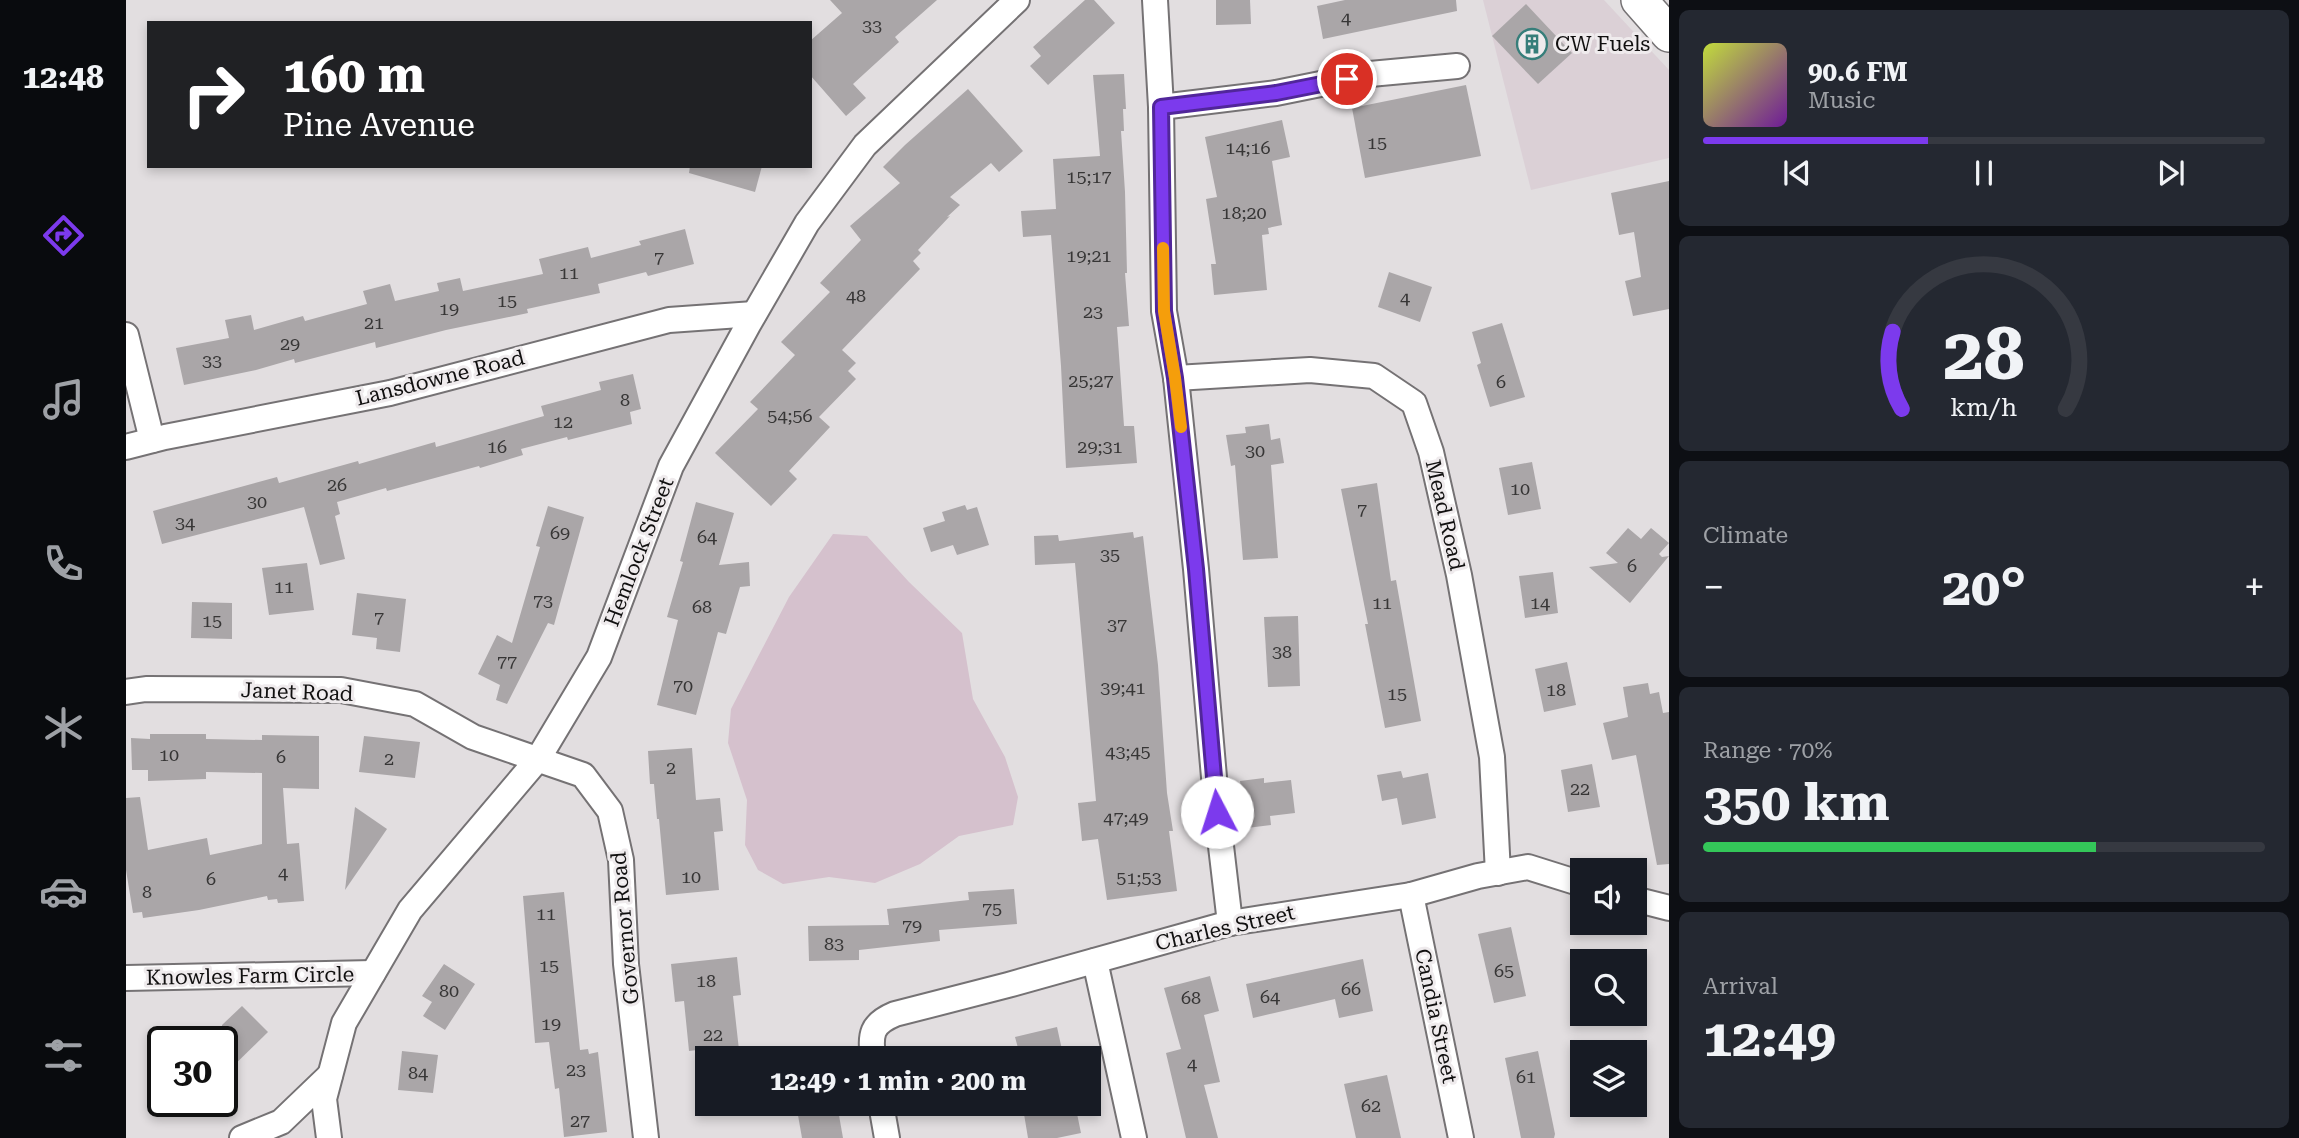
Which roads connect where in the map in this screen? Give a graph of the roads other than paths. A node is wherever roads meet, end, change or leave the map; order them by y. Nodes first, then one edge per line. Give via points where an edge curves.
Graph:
1 (1017, 0) edge
2 (1156, 0) edge
3 (1639, 0) edge
4 (1669, 34) edge
5 (1457, 66) dead end
6 (1161, 107) junction
7 (754, 314) junction
8 (126, 335) edge
9 (1175, 378) junction
10 (152, 440) junction
11 (126, 447) edge
12 (126, 692) edge
13 (538, 759) junction
14 (1498, 873) junction
15 (1570, 880) edge
16 (1410, 895) junction
17 (1647, 903) edge
18 (1668, 909) edge
19 (1230, 923) junction
20 (1095, 961) junction
21 (373, 974) junction
22 (126, 978) edge
23 (871, 1046) edge
24 (331, 1074) junction
25 (883, 1116) edge
26 (242, 1138) edge
27 (329, 1138) edge
28 (646, 1138) edge
29 (887, 1138) edge
30 (1134, 1138) edge
31 (1461, 1138) edge

1 - 7 street, Hemlock Street via 865,145 807,223
2 - 6 street
3 - 4 main road
5 - 6 street via 1370,74 1276,93
6 - 9 street via 1164,311
7 - 10 street, Lansdowne Road via 670,320 390,393
7 - 13 street, Hemlock Street via 671,466 599,657
8 - 10 street
9 - 14 street, Mead Road via 1310,370 1374,376 1413,403 1432,452 1490,744
9 - 19 street
10 - 11 street, Lansdowne Road
12 - 13 street, Janet Road via 341,690 415,704 472,737
13 - 21 street, Hemlock Street via 410,910
13 - 28 street, Governor Road via 583,775 610,811 621,860 626,964
14 - 15 street, Charles Street via 1528,867
14 - 16 street, Charles Street
16 - 19 street, Charles Street
16 - 31 street, Candia Street
17 - 18 street
19 - 20 street, Charles Street
20 - 23 street, Charles Street via 895,1014 874,1028
20 - 30 street
21 - 22 street, Knowles Farm Circle
21 - 24 street, Hemlock Street via 344,1023
24 - 26 street via 281,1122
24 - 27 street, Hemlock Street via 324,1099
25 - 29 street

